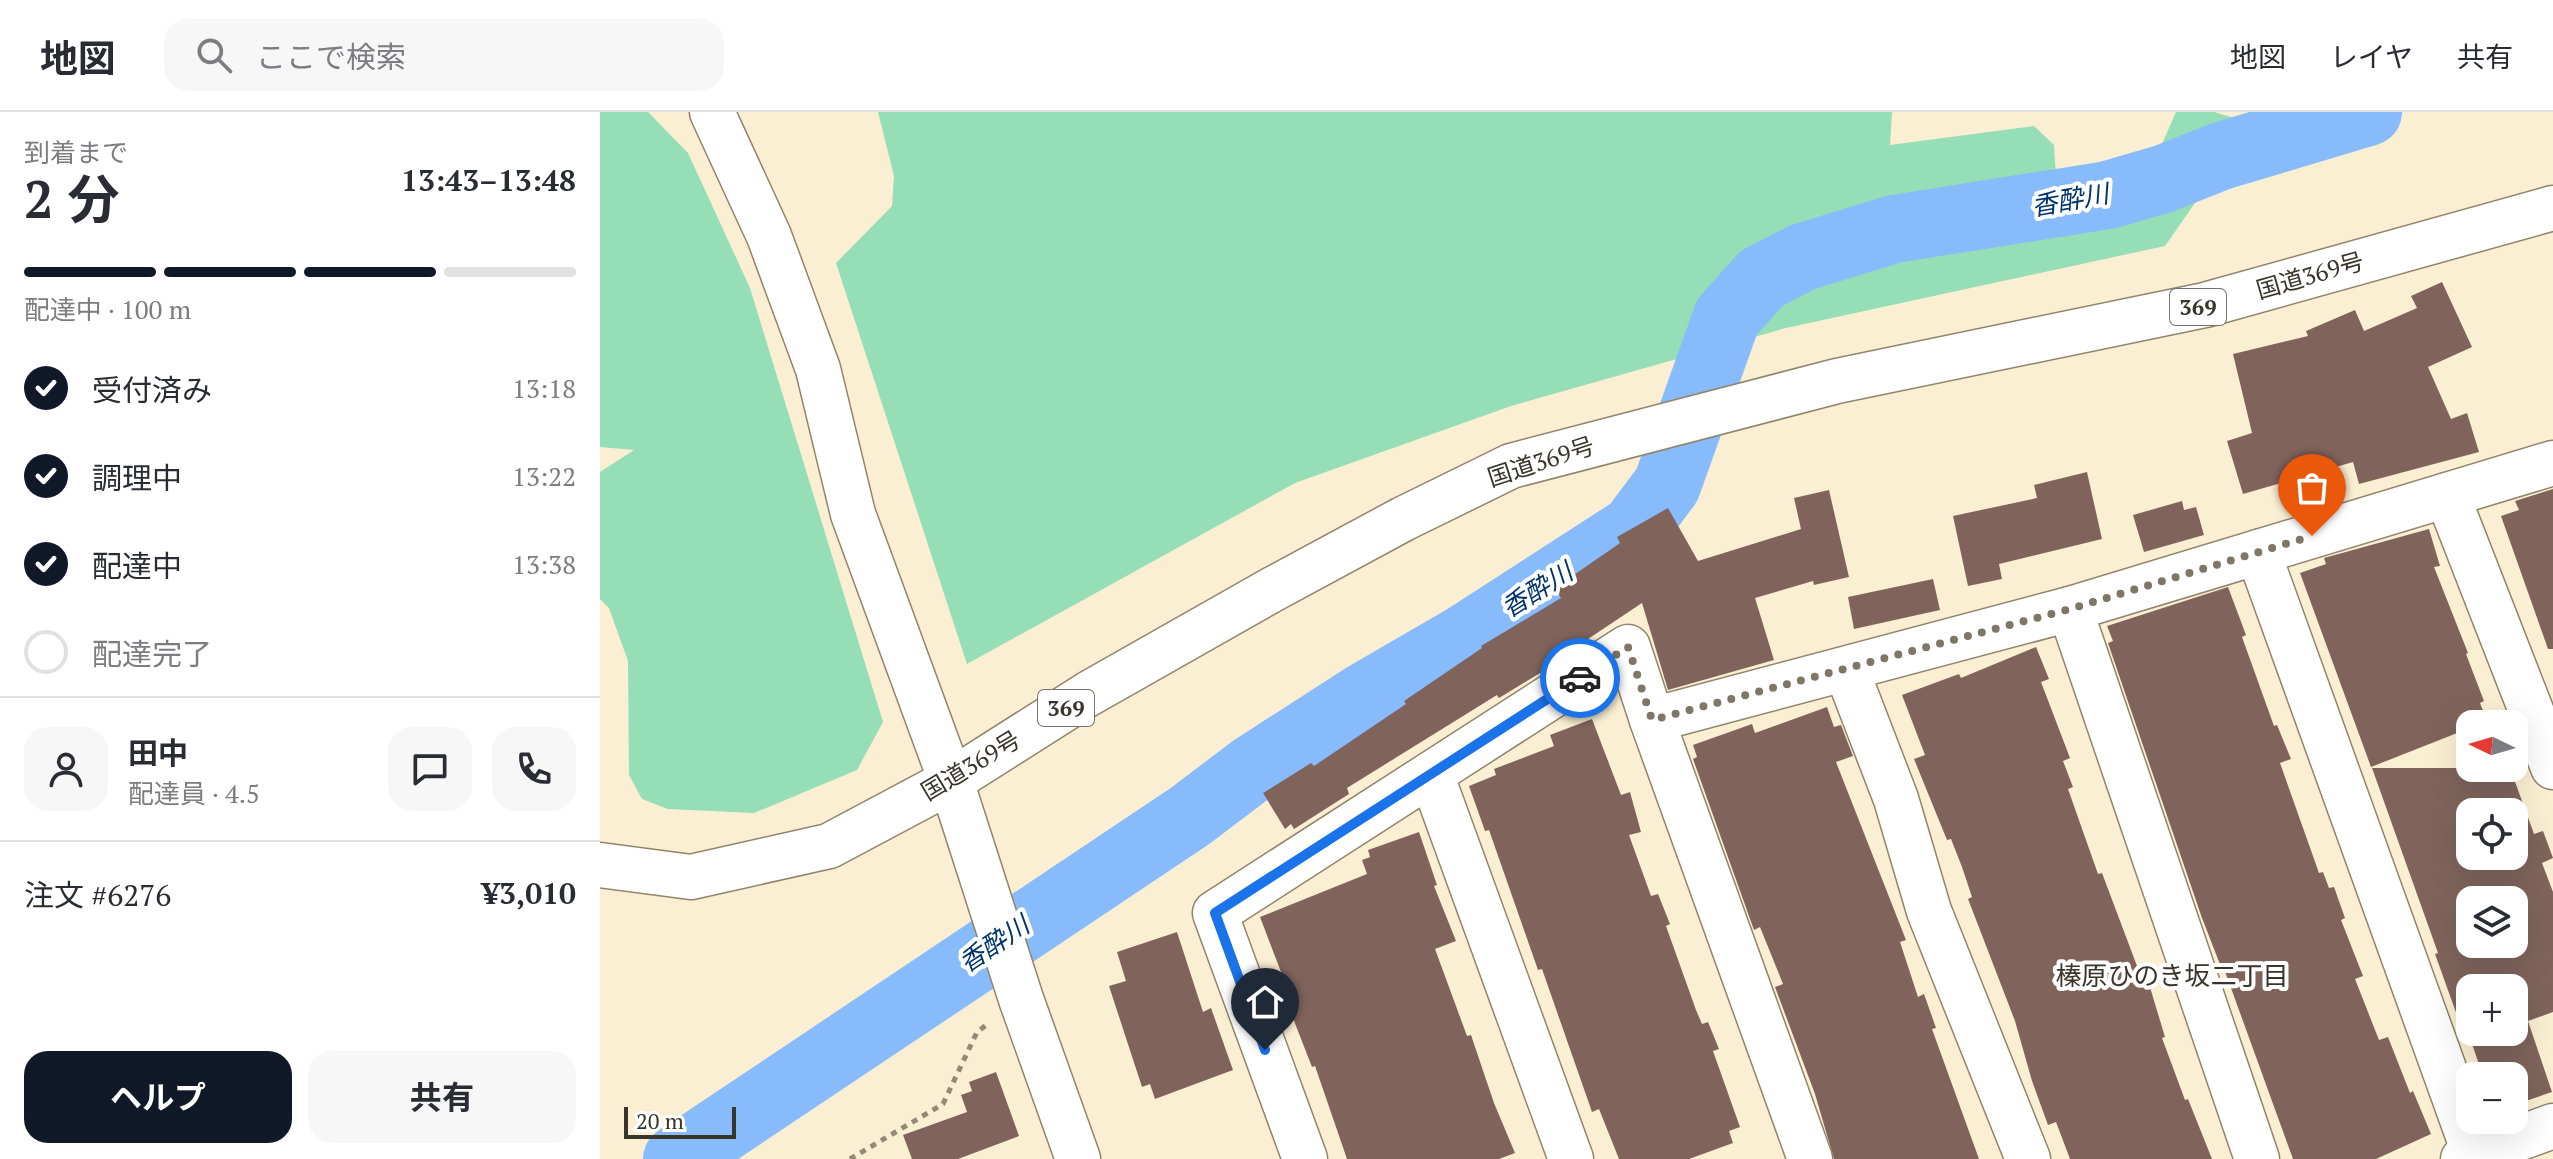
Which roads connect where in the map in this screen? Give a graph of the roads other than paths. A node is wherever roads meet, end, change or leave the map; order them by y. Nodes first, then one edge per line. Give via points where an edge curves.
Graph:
1 (712, 112) edge
2 (2553, 208) edge
3 (2553, 463) edge
4 (2447, 495) junction
5 (2258, 552) junction
6 (2070, 609) junction
7 (1846, 669) junction
8 (1652, 720) junction
9 (2553, 767) edge
10 (1431, 774) junction
11 (951, 781) junction
12 (600, 865) edge
13 (2553, 1126) edge
14 (2469, 1157) edge
15 (1078, 1159) edge
16 (1305, 1159) edge
17 (1571, 1159) edge
18 (1810, 1159) edge
19 (2028, 1159) edge
20 (2257, 1159) edge

1 - 11 main road via 769,236 818,369 853,514
2 - 11 main road, 国道369号 / 369 via 2205,305 1837,381 1511,466 1248,603 1088,694
3 - 4 main road
4 - 5 main road
4 - 9 main road
5 - 6 main road
5 - 14 main road
6 - 7 main road
6 - 20 main road
7 - 8 main road
7 - 19 main road via 1896,799 1929,911
8 - 10 main road via 1628,647
8 - 18 main road
10 - 16 main road via 1215,913
10 - 17 main road
11 - 12 main road, 国道369号 / 369 via 829,846 691,877
11 - 15 main road
13 - 14 main road

